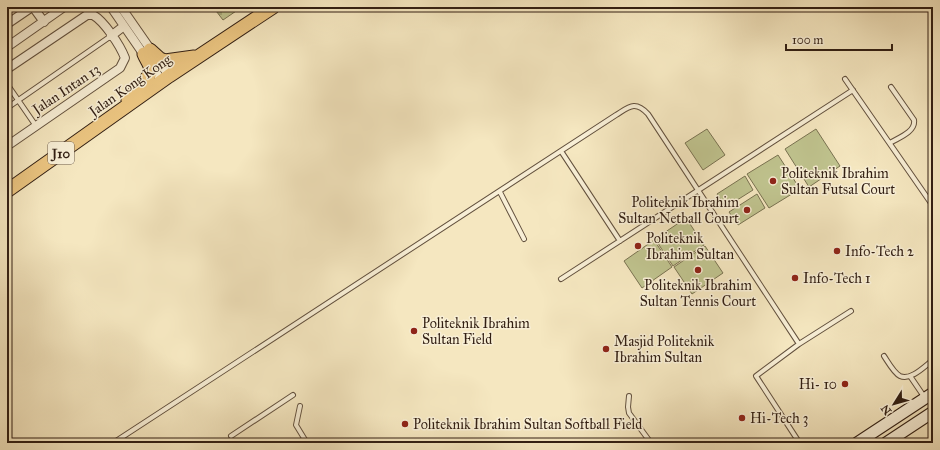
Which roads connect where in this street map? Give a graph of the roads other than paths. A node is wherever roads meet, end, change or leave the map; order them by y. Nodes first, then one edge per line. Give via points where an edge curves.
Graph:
1 (33, 7) edge
2 (64, 7) edge
3 (111, 7) edge
4 (121, 7) edge
5 (273, 7) edge
6 (9, 20) edge
7 (44, 22) junction
8 (124, 26) junction
9 (111, 36) junction
10 (7, 47) edge
11 (147, 52) junction
12 (198, 56) junction
13 (7, 69) edge
14 (166, 78) junction
15 (845, 79) dead end
16 (7, 84) edge
17 (891, 87) dead end
18 (853, 90) junction
19 (19, 100) junction
20 (7, 108) edge
21 (115, 115) junction
22 (36, 126) junction
23 (890, 143) junction
24 (7, 146) edge
25 (562, 151) junction
26 (7, 191) edge
27 (698, 191) junction
28 (500, 192) junction
29 (933, 206) edge
30 (524, 239) dead end
31 (620, 241) junction
32 (562, 279) dead end
33 (851, 311) dead end
34 (799, 344) junction
35 (884, 356) dead end
36 (933, 360) edge
37 (910, 376) junction
38 (293, 395) dead end
39 (629, 396) dead end
40 (929, 396) edge
41 (300, 406) dead end
42 (933, 412) edge
43 (231, 436) dead end
44 (113, 443) edge
45 (307, 443) edge
46 (651, 443) edge
47 (798, 443) edge
48 (857, 443) edge
49 (887, 443) edge

1 - 6 street
1 - 7 street
2 - 7 street
3 - 8 street
4 - 11 street
5 - 12 main road, Jalan Kong Kong / J10
7 - 10 street
8 - 9 street
8 - 11 street
9 - 13 street via 97,17 93,14 87,15
9 - 19 lane
9 - 22 street, Jalan Intan 13 via 125,58 120,68
11 - 12 main road via 165,61
11 - 14 street
11 - 21 main road via 151,68 149,74
12 - 14 main road, Jalan Kong Kong / J10
14 - 21 main road, Jalan Kong Kong / J10
15 - 18 lane
16 - 19 lane
17 - 23 lane via 914,123 912,129
18 - 23 lane
18 - 27 lane
19 - 20 lane
19 - 22 lane
21 - 26 main road, Jalan Kong Kong / J10
22 - 24 street, Jalan Intan 13
23 - 29 lane
25 - 27 lane via 628,108 638,105 648,114
25 - 28 lane
25 - 31 lane
27 - 31 lane
27 - 34 lane
28 - 30 lane
28 - 44 lane
31 - 32 lane
33 - 34 lane
34 - 47 lane via 756,376
35 - 37 lane via 899,375
36 - 37 lane
37 - 40 lane
38 - 43 lane
39 - 46 lane via 628,410
40 - 48 main road
41 - 45 lane via 296,425
42 - 49 main road

